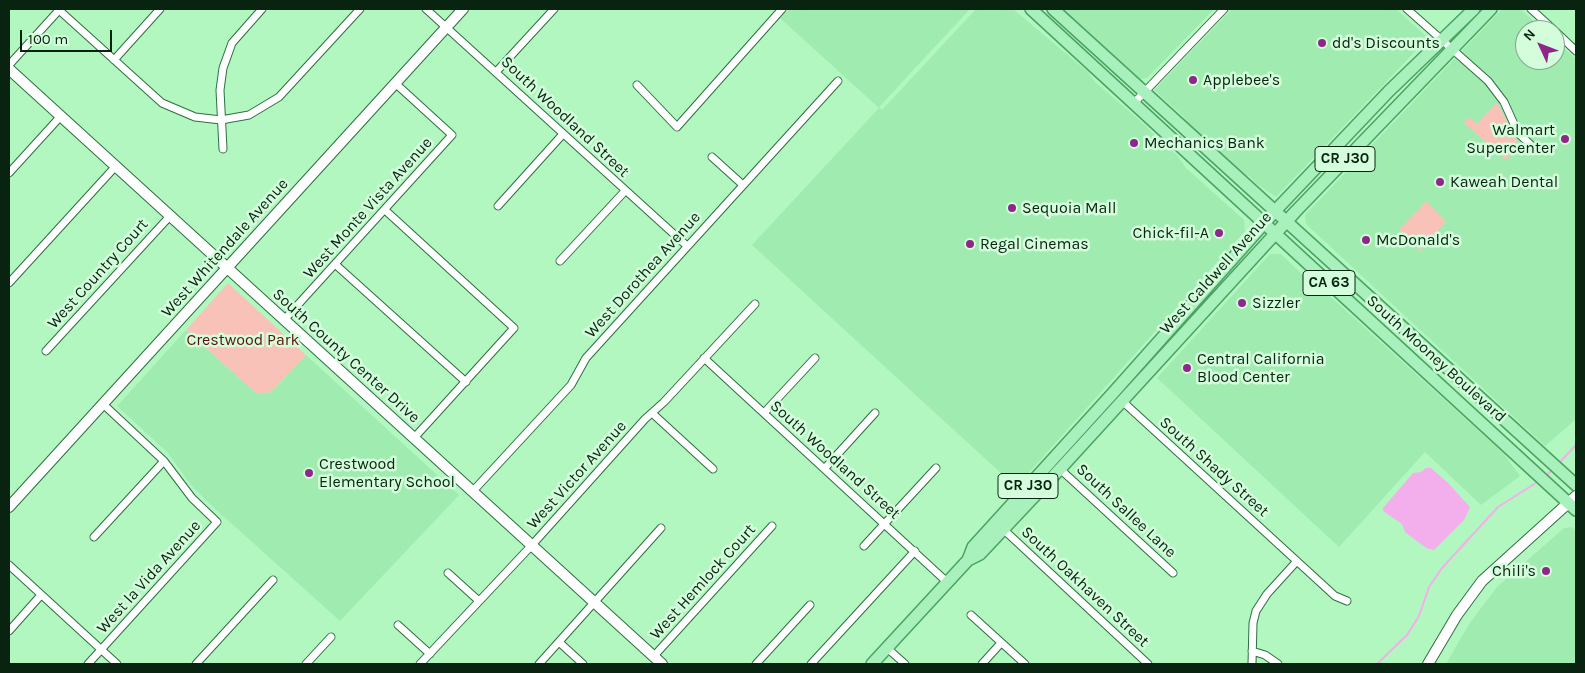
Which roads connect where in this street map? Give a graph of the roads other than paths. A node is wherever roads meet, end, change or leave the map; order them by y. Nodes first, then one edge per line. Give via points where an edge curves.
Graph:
1 (60, 9) edge
2 (160, 9) edge
3 (262, 9) edge
4 (360, 9) edge
5 (426, 9) edge
6 (463, 9) edge
7 (554, 9) edge
8 (782, 9) edge
9 (1031, 9) edge
10 (1053, 9) edge
11 (1224, 9) edge
12 (1407, 9) edge
13 (1474, 9) edge
14 (1482, 9) edge
15 (1491, 9) edge
16 (1531, 9) edge
17 (1543, 20) edge
18 (446, 27) junction
19 (1442, 40) junction
20 (1565, 40) edge
21 (1452, 49) junction
22 (1576, 50) edge
23 (114, 60) junction
24 (9, 65) edge
25 (9, 69) edge
26 (496, 72) junction
27 (838, 81) dead end
28 (395, 83) junction
29 (637, 85) dead end
30 (1144, 92) junction
31 (1133, 104) junction
32 (60, 117) junction
33 (221, 120) junction
34 (563, 134) junction
35 (1531, 145) dead end
36 (223, 149) dead end
37 (712, 157) dead end
38 (115, 166) junction
39 (9, 174) edge
40 (743, 185) junction
41 (625, 191) junction
42 (498, 206) dead end
43 (385, 210) junction
44 (1275, 211) junction
45 (170, 216) junction
46 (1286, 221) junction
47 (1263, 224) junction
48 (1275, 234) junction
49 (687, 246) junction
50 (560, 261) dead end
51 (336, 265) junction
52 (228, 268) junction
53 (9, 283) edge
54 (755, 304) dead end
55 (1359, 310) junction
56 (284, 320) junction
57 (46, 351) dead end
58 (704, 358) junction
59 (815, 358) dead end
60 (1439, 362) junction
61 (1429, 373) junction
62 (466, 382) junction
63 (1113, 393) junction
64 (1122, 401) junction
65 (104, 404) junction
66 (652, 413) junction
67 (764, 413) junction
68 (875, 413) dead end
69 (1512, 427) junction
70 (414, 438) junction
71 (164, 461) junction
72 (825, 468) junction
73 (936, 468) dead end
74 (713, 469) dead end
75 (1060, 469) junction
76 (1040, 473) junction
77 (1576, 484) edge
78 (473, 491) junction
79 (1572, 499) edge
80 (9, 507) edge
81 (1576, 510) edge
82 (885, 524) junction
83 (772, 526) dead end
84 (660, 528) dead end
85 (1003, 529) junction
86 (94, 537) dead end
87 (532, 545) junction
88 (864, 546) dead end
89 (915, 551) junction
90 (968, 560) junction
91 (1297, 561) junction
92 (9, 566) edge
93 (448, 573) dead end
94 (1173, 574) dead end
95 (273, 580) dead end
96 (947, 582) junction
97 (41, 595) junction
98 (479, 601) junction
99 (1347, 601) dead end
100 (596, 602) junction
101 (810, 604) dead end
102 (971, 615) dead end
103 (398, 625) dead end
104 (9, 631) edge
105 (332, 637) dead end
106 (559, 642) junction
107 (1001, 643) junction
108 (887, 648) junction
109 (101, 650) junction
110 (1252, 651) junction
111 (430, 654) junction
112 (654, 656) junction
113 (88, 664) edge
114 (117, 664) edge
115 (196, 664) edge
116 (306, 664) edge
117 (420, 664) edge
118 (539, 664) edge
119 (583, 664) edge
120 (662, 664) edge
121 (756, 664) edge
122 (812, 664) edge
123 (872, 664) edge
124 (905, 664) edge
125 (982, 664) edge
126 (1025, 664) edge
127 (1148, 664) edge
128 (1252, 664) edge
129 (1278, 664) edge
130 (1428, 664) edge

1 - 23 street
1 - 24 street
2 - 23 street
3 - 33 street via 227,53 221,78
4 - 33 street via 279,98 249,115
5 - 18 street, South Woodland Street
6 - 18 street, West Whitendale Avenue
7 - 26 street
8 - 29 street via 676,126
9 - 31 main road, South Mooney Boulevard / CA 63
10 - 30 main road, South Mooney Boulevard / CA 63
11 - 30 street
12 - 19 street
13 - 19 main road, West Caldwell Avenue / CR J30
14 - 21 main road via 1455,37
15 - 21 main road, West Caldwell Avenue / CR J30
16 - 17 street
18 - 26 street, South Woodland Street
18 - 28 street, West Whitendale Avenue
19 - 21 street
19 - 44 main road, West Caldwell Avenue / CR J30
20 - 22 street
21 - 35 street via 1494,88 1518,133
21 - 46 main road, West Caldwell Avenue / CR J30
23 - 33 street via 153,96 172,108 195,117
25 - 32 street, South County Center Drive
26 - 34 street, South Woodland Street
27 - 40 street, West Dorothea Avenue
28 - 43 street, West Monte Vista Avenue via 452,135
28 - 52 street, West Whitendale Avenue
30 - 31 street
30 - 44 main road, South Mooney Boulevard / CA 63
31 - 47 main road, South Mooney Boulevard / CA 63
32 - 38 street, South County Center Drive
32 - 39 street
33 - 36 street
34 - 41 street, South Woodland Street
34 - 42 street
37 - 40 street
38 - 45 street, South County Center Drive
38 - 53 street
40 - 49 street, West Dorothea Avenue
41 - 49 street, South Woodland Street
41 - 50 street
43 - 51 street, West Monte Vista Avenue
43 - 62 street via 514,328
44 - 46 main road, South Mooney Boulevard / CA 63
44 - 47 main road, West Caldwell Avenue / CR J30
45 - 52 street, South County Center Drive
45 - 57 street, West Country Court
46 - 48 main road, West Caldwell Avenue / CR J30
46 - 60 main road, South Mooney Boulevard / CA 63
47 - 48 main road, South Mooney Boulevard / CA 63
47 - 63 main road, West Caldwell Avenue / CR J30
48 - 55 main road, South Mooney Boulevard / CA 63
48 - 64 main road, West Caldwell Avenue / CR J30
49 - 78 street, West Dorothea Avenue via 586,358 571,385
51 - 56 street, West Monte Vista Avenue
51 - 62 street
52 - 56 street, South County Center Drive
52 - 65 street, West Whitendale Avenue
54 - 58 street, West Victor Avenue
55 - 60 main road via 1376,316 1428,363
55 - 61 main road, South Mooney Boulevard / CA 63
56 - 70 street, South County Center Drive
58 - 66 street, West Victor Avenue
58 - 67 street, South Woodland Street
59 - 67 street
60 - 69 main road, South Mooney Boulevard / CA 63
61 - 69 main road via 1439,372 1491,419
61 - 79 main road, South Mooney Boulevard / CA 63 via 1551,487
62 - 70 street
63 - 64 street, South Shady Street
63 - 76 main road, West Caldwell Avenue / CR J30
64 - 75 main road, West Caldwell Avenue / CR J30
64 - 91 street, South Shady Street
65 - 71 street
65 - 80 street, West Whitendale Avenue
66 - 74 street
66 - 87 street, West Victor Avenue
67 - 72 street, South Woodland Street
68 - 72 street
69 - 77 main road, South Mooney Boulevard / CA 63
70 - 78 street, South County Center Drive
71 - 86 street
71 - 109 street, West la Vida Avenue via 192,498 217,522
72 - 82 street, South Woodland Street
73 - 82 street
75 - 85 main road, West Caldwell Avenue / CR J30
75 - 94 street, South Sallee Lane
76 - 85 main road via 1033,487 1002,521
76 - 90 main road, West Caldwell Avenue / CR J30 via 972,547
77 - 79 street
78 - 87 street, South County Center Drive
79 - 81 main road, South Mooney Boulevard / CA 63
79 - 130 street via 1480,584
82 - 88 street
82 - 89 street, South Woodland Street
83 - 112 street, West Hemlock Court
84 - 100 street
85 - 90 main road, West Caldwell Avenue / CR J30 via 980,554
85 - 127 street, South Oakhaven Street
87 - 98 street, West Victor Avenue
87 - 100 street, South County Center Drive
89 - 96 street, South Woodland Street
89 - 122 street
90 - 96 main road, West Caldwell Avenue / CR J30
91 - 99 street, South Shady Street via 1334,596
91 - 110 street via 1260,603 1253,623
92 - 97 street
93 - 98 street
95 - 115 street
96 - 108 main road, West Caldwell Avenue / CR J30
97 - 104 street
97 - 109 street
98 - 111 street, West Victor Avenue
100 - 106 street
100 - 112 street, South County Center Drive
101 - 121 street
102 - 107 street
103 - 111 street
105 - 116 street
106 - 118 street
106 - 119 street
107 - 125 street
107 - 126 street
108 - 123 main road, West Caldwell Avenue / CR J30
108 - 124 street
109 - 113 street, West la Vida Avenue
109 - 114 street
110 - 128 street
110 - 129 street via 1265,654
111 - 117 street, West Victor Avenue
112 - 120 street, South County Center Drive

